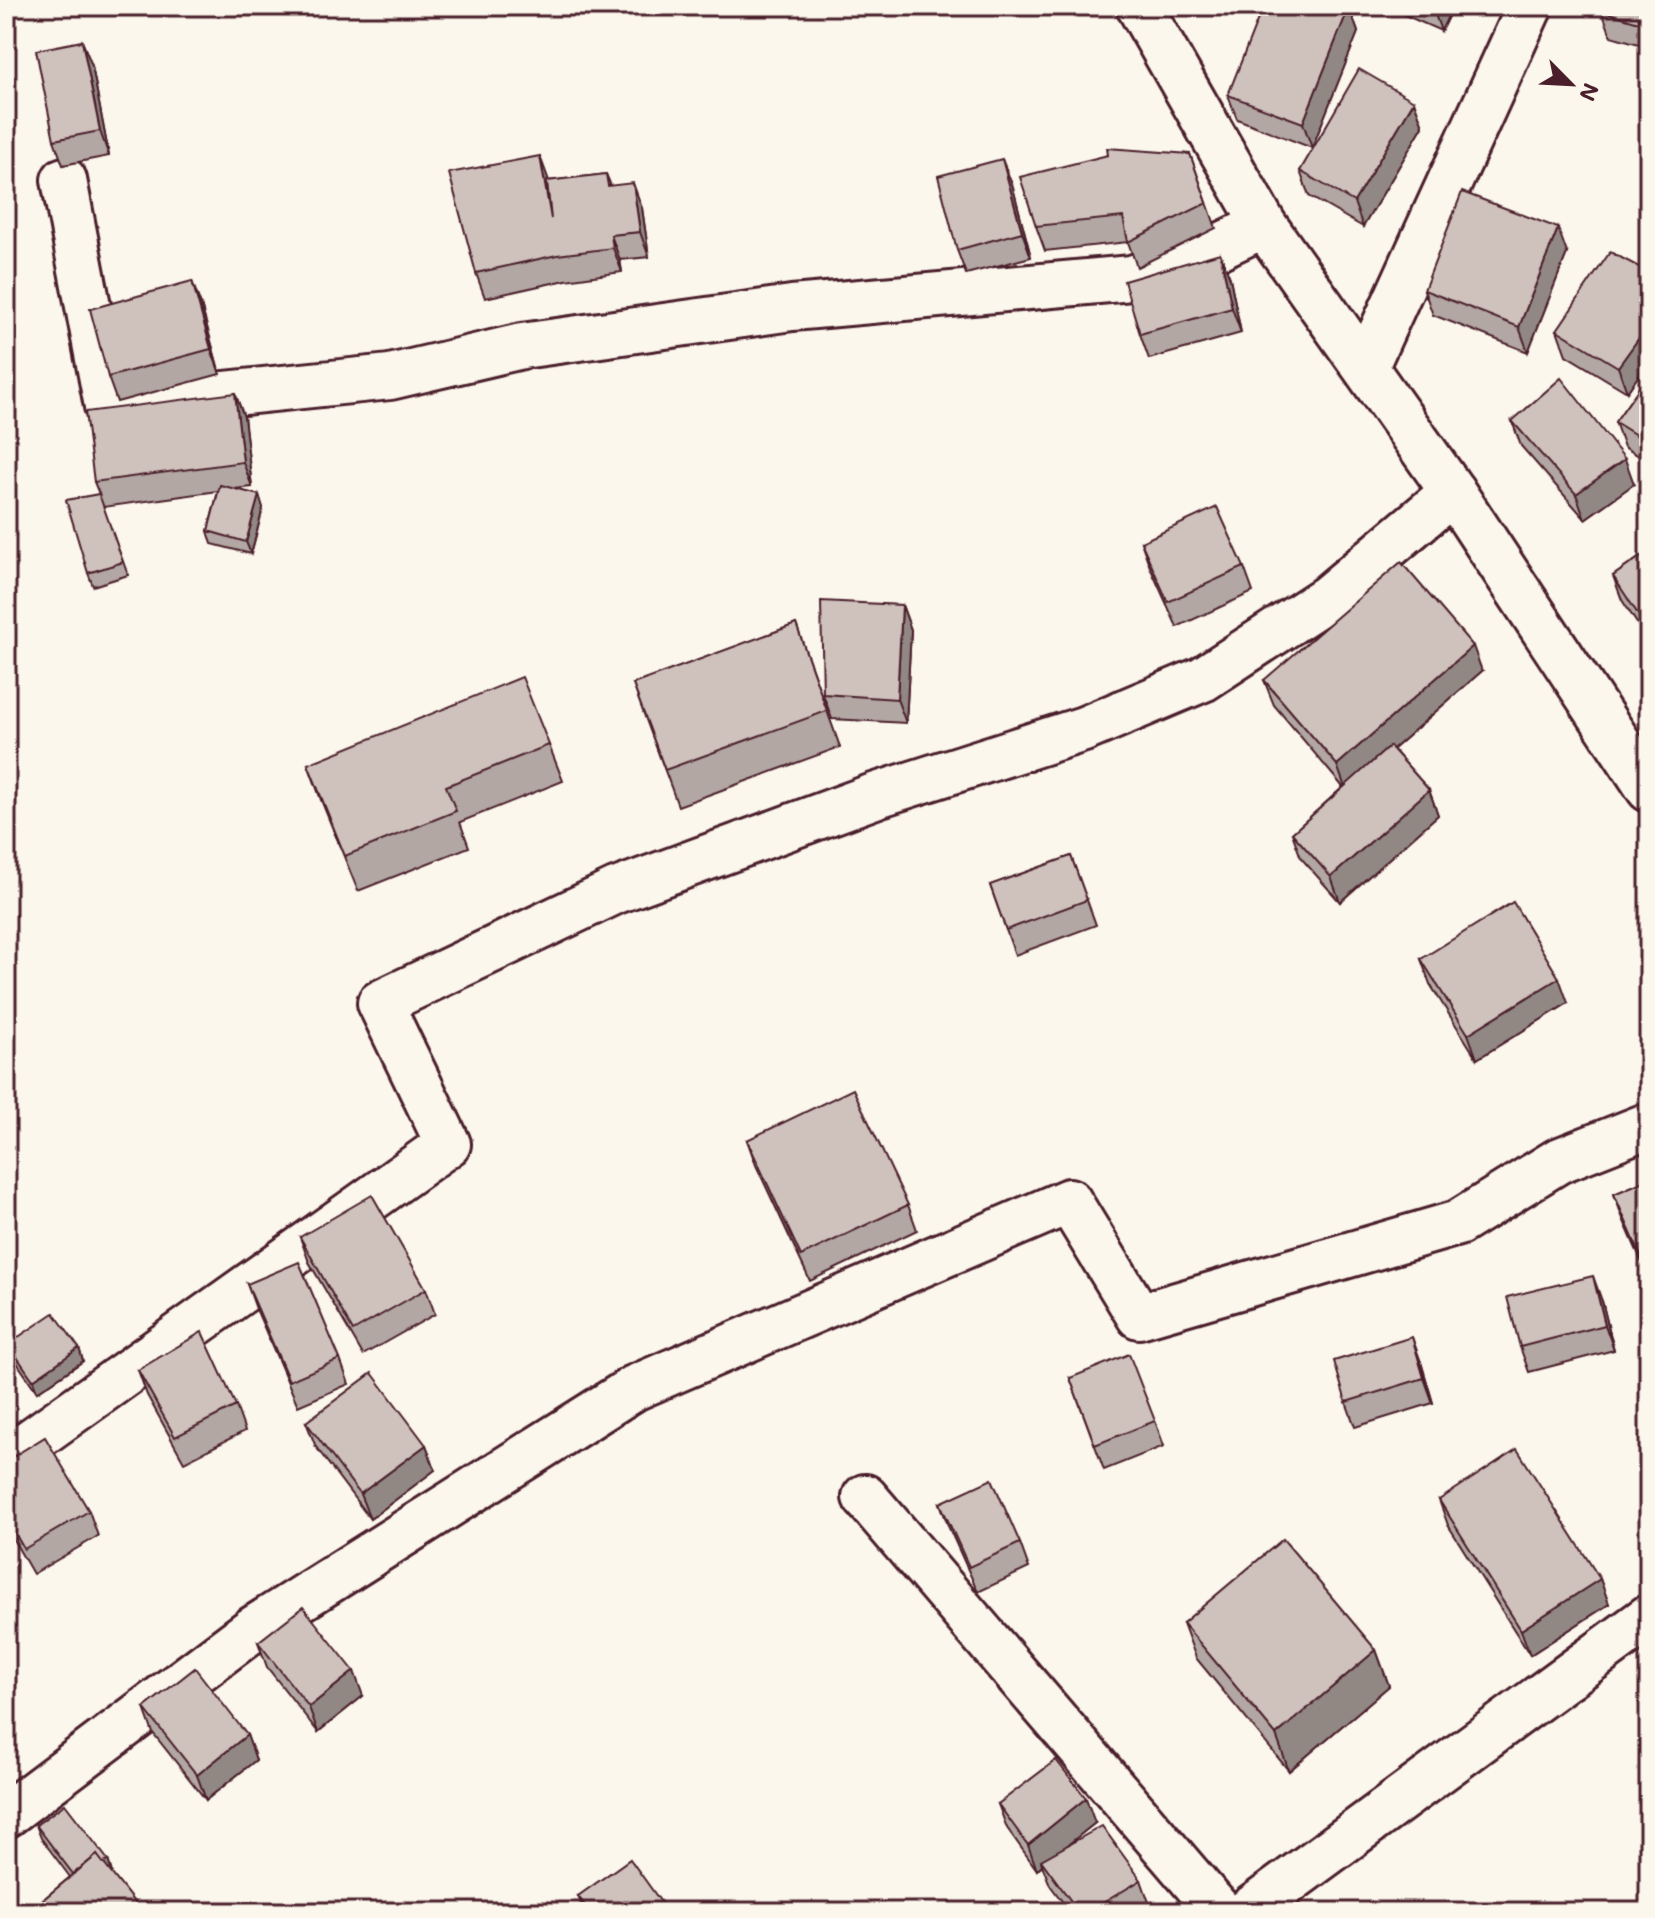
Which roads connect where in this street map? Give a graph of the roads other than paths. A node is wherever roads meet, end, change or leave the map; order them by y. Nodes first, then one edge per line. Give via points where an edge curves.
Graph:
1 (1139, 6) edge
2 (1530, 6) edge
3 (64, 180) dead end
4 (1264, 225) junction
5 (1366, 366) junction
6 (1453, 492) junction
7 (1649, 789) edge
8 (1649, 1125) edge
9 (6, 1459) edge
10 (865, 1497) dead end
11 (1649, 1617) edge
12 (6, 1815) edge
13 (1220, 1912) edge
14 (1247, 1912) edge

1 - 4 street
2 - 5 street
3 - 4 street via 107,406 390,377 522,346 792,308 1132,278
4 - 5 street
5 - 6 street
6 - 7 street
6 - 9 street via 1327,598 1203,679 1084,729 877,795 616,891 380,1003 448,1144
8 - 12 street via 1558,1161 1458,1223 1139,1316 1069,1201 634,1388 253,1629
10 - 13 street
11 - 14 street

